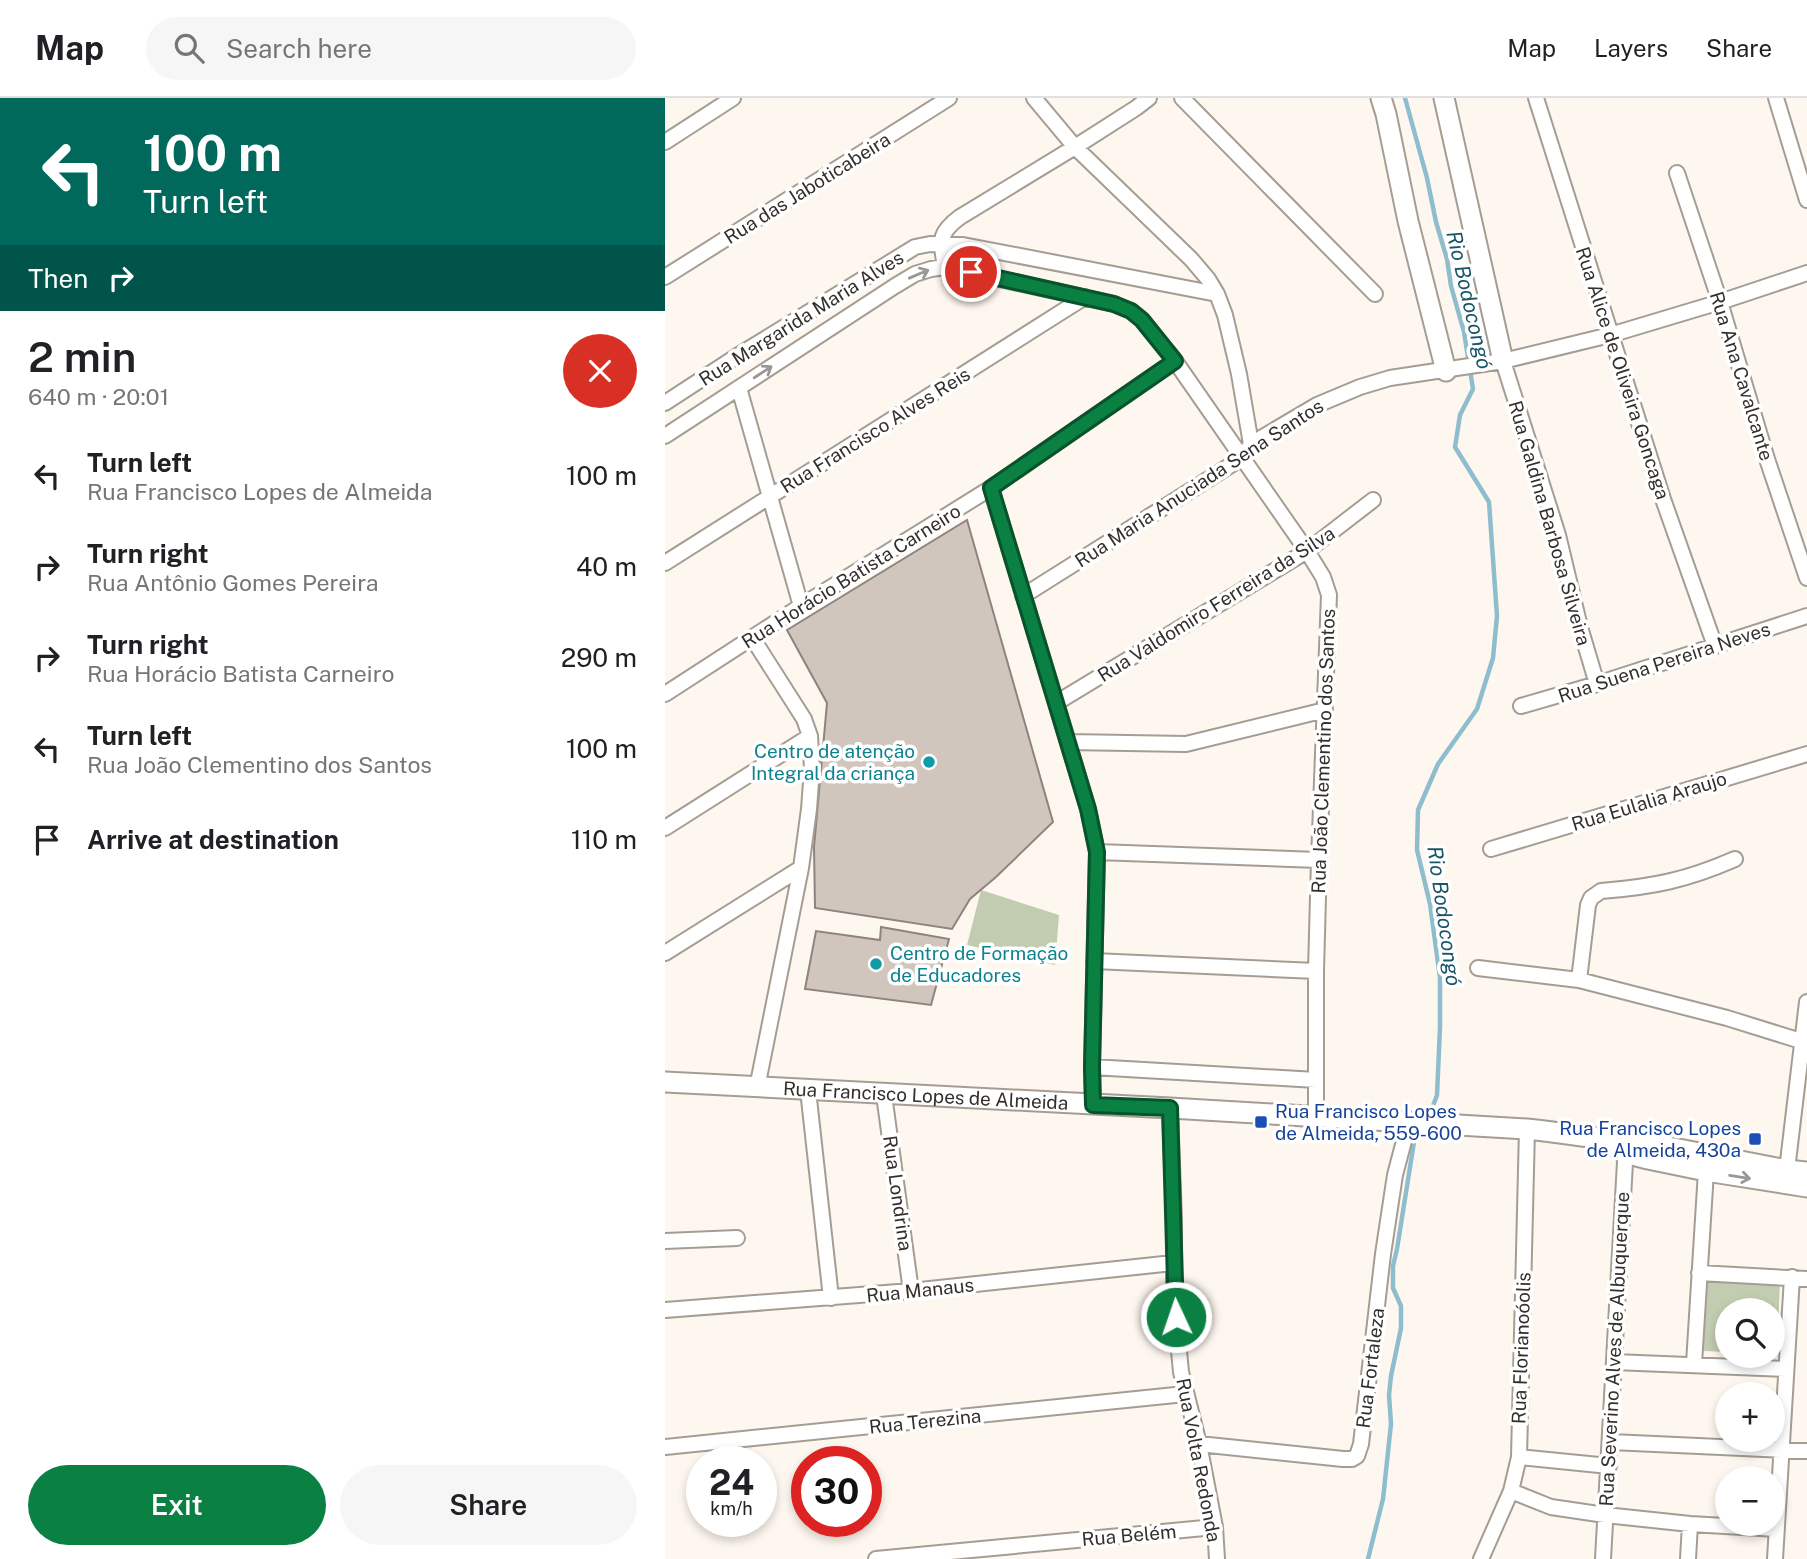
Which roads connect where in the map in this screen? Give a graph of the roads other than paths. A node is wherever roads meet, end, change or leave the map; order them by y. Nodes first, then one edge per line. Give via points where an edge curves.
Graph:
1 (733, 98) edge
2 (949, 98) edge
3 (1034, 98) edge
4 (1149, 98) edge
5 (1182, 98) edge
6 (1381, 98) edge
7 (1444, 98) edge
8 (1536, 98) edge
9 (1776, 98) edge
10 (665, 142) edge
11 (1075, 147) junction
12 (1677, 173) dead end
13 (1807, 200) edge
14 (942, 243) junction
15 (946, 267) junction
16 (1807, 273) edge
17 (665, 277) edge
18 (895, 286) joint
19 (1217, 294) junction
20 (1375, 294) dead end
21 (1084, 297) junction
22 (1720, 302) junction
23 (1610, 335) junction
24 (1175, 361) junction
25 (1496, 363) junction
26 (1449, 371) junction
27 (739, 388) junction
28 (665, 402) edge
29 (665, 436) edge
30 (1251, 444) junction
31 (1242, 458) junction
32 (991, 488) junction
33 (769, 496) junction
34 (1373, 500) dead end
35 (1307, 551) junction
36 (665, 563) edge
37 (1807, 578) edge
38 (1023, 596) junction
39 (801, 606) junction
40 (1807, 616) edge
41 (753, 639) junction
42 (1715, 646) junction
43 (1597, 684) junction
44 (665, 694) edge
45 (1056, 703) junction
46 (1521, 706) dead end
47 (1325, 710) junction
48 (810, 736) junction
49 (1069, 742) junction
50 (1807, 754) edge
51 (665, 828) edge
52 (1491, 849) dead end
53 (1097, 852) junction
54 (1735, 859) dead end
55 (1318, 860) junction
56 (801, 868) junction
57 (665, 953) edge
58 (1094, 961) junction
59 (1478, 968) dead end
60 (1316, 971) junction
61 (1579, 980) junction
62 (1807, 1002) edge
63 (1801, 1041) junction
64 (1092, 1067) junction
65 (1316, 1080) junction
66 (665, 1082) edge
67 (757, 1088) junction
68 (808, 1090) junction
69 (884, 1095) junction
70 (1093, 1105) junction
71 (1170, 1108) junction
72 (1316, 1118) junction
73 (1417, 1123) junction
74 (1527, 1129) junction
75 (1626, 1146) junction
76 (1787, 1170) junction
77 (1706, 1171) junction
78 (1807, 1172) edge
79 (1807, 1186) edge
80 (737, 1238) dead end
81 (665, 1241) edge
82 (1174, 1263) junction
83 (1699, 1273) junction
84 (1800, 1278) edge
85 (911, 1291) junction
86 (831, 1298) junction
87 (665, 1310) edge
88 (1614, 1362) junction
89 (1694, 1364) junction
90 (1786, 1369) junction
91 (1785, 1385) edge
92 (1185, 1394) junction
93 (1611, 1442) junction
94 (1199, 1444) junction
95 (1715, 1446) edge
96 (665, 1447) edge
97 (1785, 1448) edge
98 (1807, 1451) edge
99 (1518, 1457) junction
100 (1609, 1466) junction
101 (1511, 1491) junction
102 (1605, 1515) junction
103 (1690, 1524) junction
104 (1715, 1526) edge
105 (1215, 1527) junction
106 (1777, 1536) edge
107 (877, 1559) edge
108 (1217, 1559) edge
109 (1481, 1559) edge
110 (1603, 1559) edge
111 (1688, 1559) edge
112 (1775, 1559) edge

1 - 10 street
2 - 17 street, Rua das Jaboticabeira
3 - 11 street
4 - 11 street
5 - 20 street
6 - 26 main road via 1408,221
7 - 25 main road
8 - 23 street, Rua Alice de Oliveira Goncaga
9 - 13 street
11 - 14 street via 960,217 943,233
11 - 19 street via 1191,259
12 - 22 street, Rua Ana Cavalcante
14 - 15 street
14 - 19 street, Rua Margarida Maria Alves
14 - 28 street, Rua Margarida Maria Alves via 915,247
18 -> 15 street, Rua João Clementino dos Santos via 915,274
15 - 21 street, Rua João Clementino dos Santos
16 - 22 street, Rua Maria Anuciada Sena Santos
27 -> 18 street, Rua Margarida Maria Alves
19 - 30 street via 1239,374
21 - 24 street, Rua João Clementino dos Santos via 1131,311
21 - 33 street, Rua Francisco Alves Reis
22 - 23 street, Rua Maria Anuciada Sena Santos
22 - 37 street, Rua Ana Cavalcante
23 - 25 street, Rua Maria Anuciada Sena Santos
23 - 42 street, Rua Alice de Oliveira Goncaga
24 - 31 street, Rua João Clementino dos Santos
24 - 32 street, Rua Horácio Batista Carneiro
25 - 26 street, Rua Maria Anuciada Sena Santos
25 - 43 street, Rua Galdina Barbosa Silveira via 1558,535
26 - 30 street, Rua Maria Anuciada Sena Santos via 1390,378 1343,393
27 - 29 street, Rua Margarida Maria Alves
27 - 33 street
30 - 31 street, Rua Maria Anuciada Sena Santos
31 - 35 street, Rua João Clementino dos Santos
31 - 38 street, Rua Maria Anuciada Sena Santos
32 - 38 street
32 - 39 street, Rua Horácio Batista Carneiro
33 - 36 street, Rua Francisco Alves Reis
33 - 39 street
34 - 35 street, Rua Valdomiro Ferreira da Silva
35 - 45 street, Rua Valdomiro Ferreira da Silva
35 - 47 street, Rua João Clementino dos Santos via 1324,577 1329,595
38 - 45 street
39 - 41 street, Rua Horácio Batista Carneiro
40 - 42 street, Rua Suena Pereira Neves
41 - 44 street, Rua Horácio Batista Carneiro
41 - 48 street
42 - 43 street, Rua Suena Pereira Neves
43 - 46 street, Rua Suena Pereira Neves
45 - 49 street
47 - 49 street via 1186,744
47 - 55 street, Rua João Clementino dos Santos
48 - 51 street
48 - 56 street via 812,768
49 - 53 street
50 - 52 street, Rua Eulalia Araujo
53 - 55 street
53 - 58 street
54 - 61 street via 1689,878 1601,891 1591,898
55 - 60 street, Rua João Clementino dos Santos
56 - 57 street
56 - 67 street
58 - 60 street
58 - 64 street
59 - 61 street
60 - 65 street, Rua João Clementino dos Santos
61 - 63 street
62 - 63 street
63 - 76 street
64 - 65 street
64 - 70 street
65 - 72 street, Rua João Clementino dos Santos
66 - 67 main road, Rua Francisco Lopes de Almeida
67 - 68 main road, Rua Francisco Lopes de Almeida
68 - 69 main road, Rua Francisco Lopes de Almeida
68 - 86 street
69 - 70 main road, Rua Francisco Lopes de Almeida
69 - 85 street, Rua Londrina
70 - 71 main road, Rua Francisco Lopes de Almeida
71 - 72 main road, Rua Francisco Lopes de Almeida
71 - 82 street, Rua Volta Redonda
72 - 73 main road, Rua Francisco Lopes de Almeida
73 - 74 main road, Rua Francisco Lopes de Almeida
73 - 94 street, Rua Fortaleza via 1402,1145 1393,1188 1357,1456 1343,1459
74 - 75 main road, Rua Francisco Lopes de Almeida
74 - 99 street, Rua Florianoóolis
75 - 76 main road, Rua Francisco Lopes de Almeida
75 - 77 main road, Rua Francisco Lopes de Almeida
75 - 88 street, Rua Severino Alves de Albuquerque
76 - 78 main road, Rua Francisco Lopes de Almeida
77 -> 79 main road, Rua Francisco Lopes de Almeida
77 - 83 street
80 - 81 street
82 - 85 street, Rua Manaus
82 - 92 street, Rua Volta Redonda
83 - 84 street
83 - 89 street
84 - 90 street
85 - 86 street, Rua Manaus
86 - 87 street, Rua Manaus
88 - 89 street
88 - 93 street, Rua Severino Alves de Albuquerque
89 - 90 street
90 - 91 street
92 - 94 street, Rua Volta Redonda
92 - 96 street, Rua Terezina
93 - 95 street
93 - 100 street, Rua Severino Alves de Albuquerque
94 - 105 street, Rua Volta Redonda
97 - 98 street
99 - 100 street
99 - 101 street, Rua Florianoóolis
100 - 102 street, Rua Severino Alves de Albuquerque
101 - 102 street via 1551,1507
101 - 109 street, Rua Florianoóolis
102 - 103 street
102 - 110 street, Rua Severino Alves de Albuquerque
103 - 104 street
103 - 111 street
105 - 107 street, Rua Belém
105 - 108 street, Rua Volta Redonda
106 - 112 street

